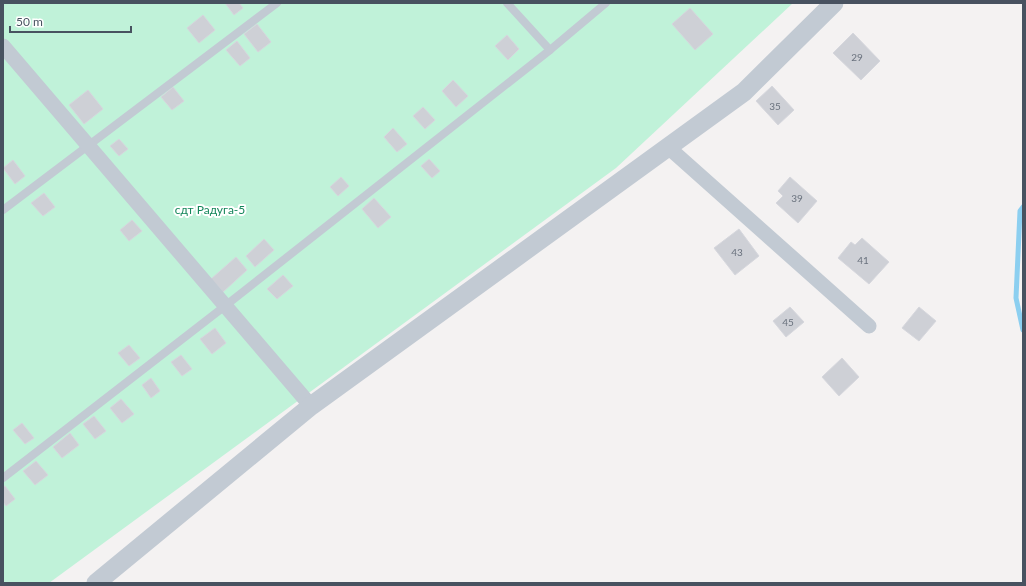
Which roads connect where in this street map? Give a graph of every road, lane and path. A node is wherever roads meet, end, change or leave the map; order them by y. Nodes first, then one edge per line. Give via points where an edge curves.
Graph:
1 (277, 3) edge
2 (507, 3) edge
3 (606, 3) edge
4 (834, 3) edge
5 (3, 46) edge
6 (550, 50) junction
7 (88, 145) junction
8 (668, 147) junction
9 (3, 210) edge
10 (225, 306) junction
11 (869, 326) dead end
12 (310, 406) junction
13 (3, 478) edge
14 (96, 583) edge

1 - 7 lane
2 - 6 lane
3 - 6 lane
4 - 8 street via 744,92
5 - 7 street
6 - 10 lane
7 - 9 lane
7 - 10 street
8 - 11 street
8 - 12 street
10 - 12 street
10 - 13 lane
12 - 14 street

